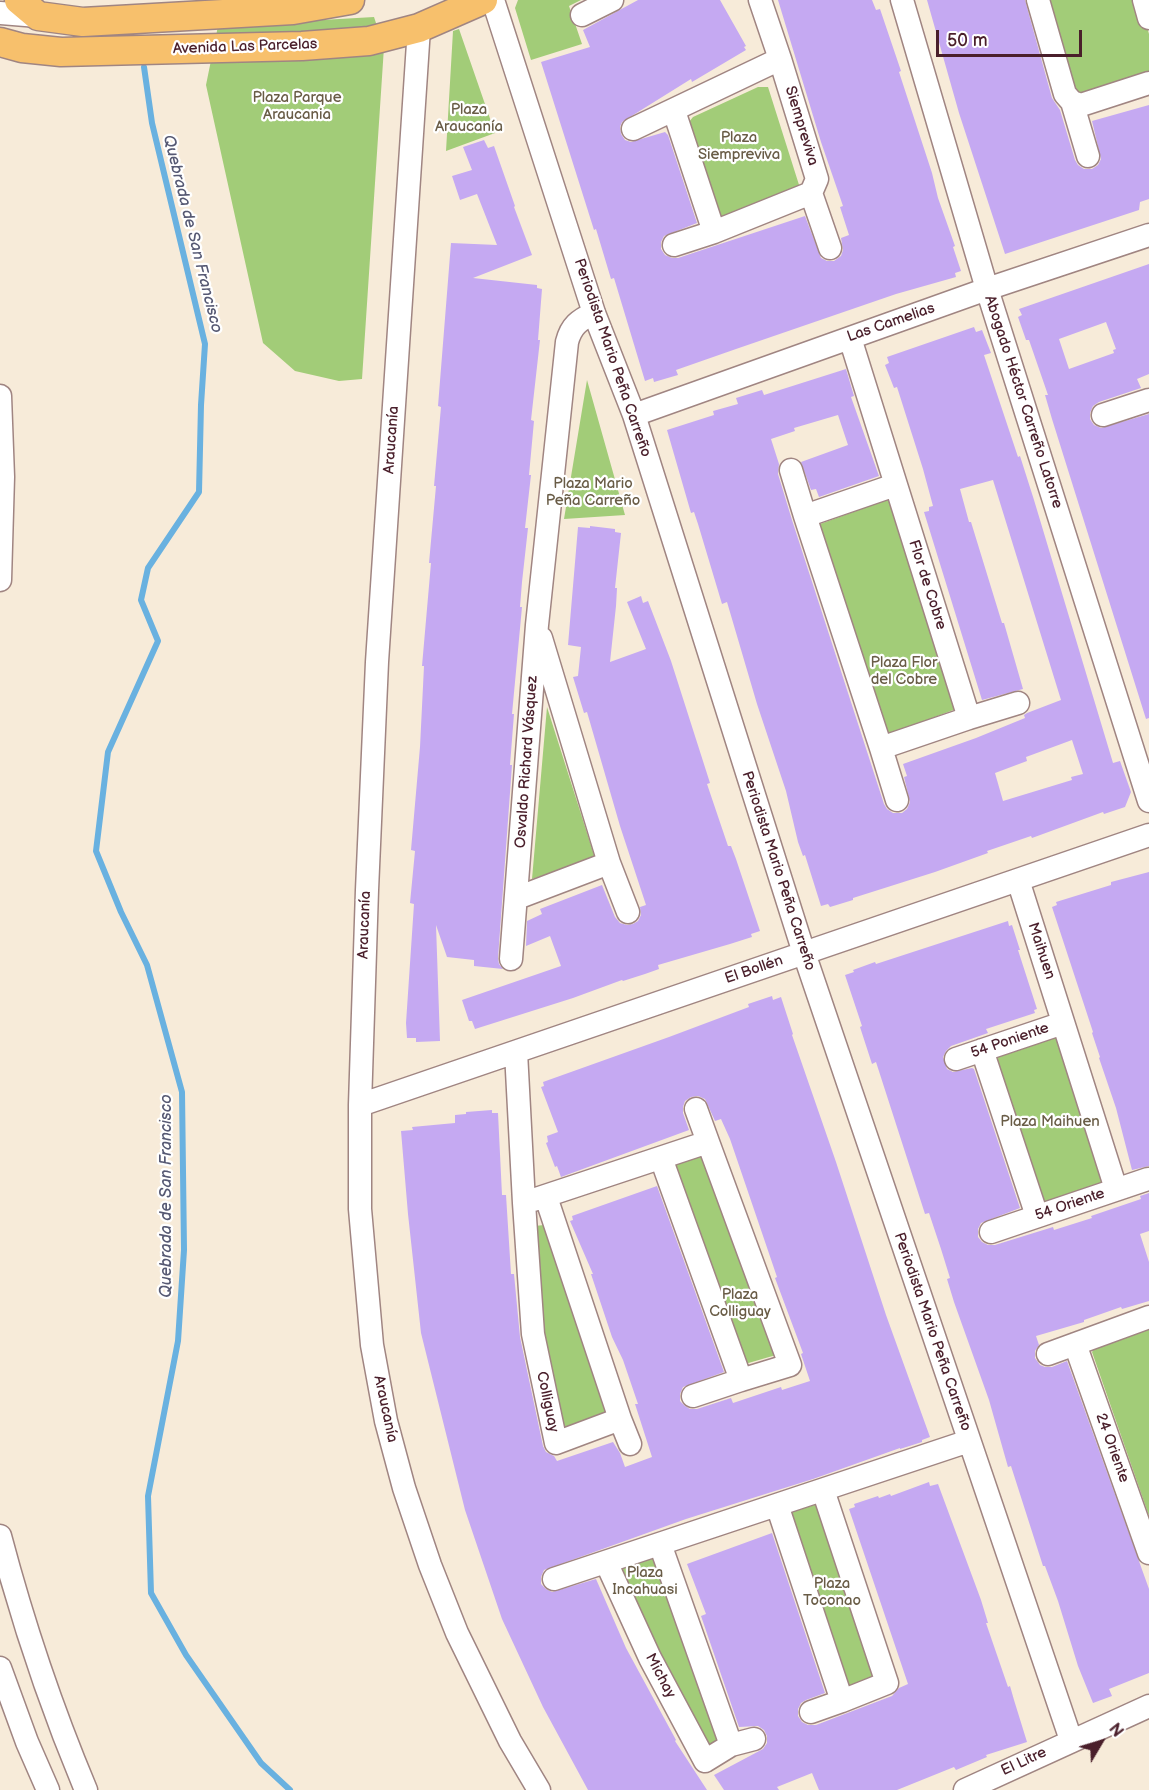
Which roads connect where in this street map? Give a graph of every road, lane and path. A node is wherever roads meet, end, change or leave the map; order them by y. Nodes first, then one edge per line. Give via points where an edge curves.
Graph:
1 (350, 0) edge
2 (483, 0) edge
3 (494, 0) edge
4 (612, 0) edge
5 (760, 0) edge
6 (902, 0) edge
7 (1038, 0) edge
8 (1144, 0) edge
9 (29, 8) edge
10 (0, 13) edge
11 (582, 15) dead end
12 (1149, 18) edge
13 (419, 28) junction
14 (0, 42) edge
15 (780, 59) junction
16 (1149, 83) edge
17 (1072, 102) junction
18 (674, 111) junction
19 (633, 129) dead end
20 (1088, 156) dead end
21 (811, 193) junction
22 (714, 232) junction
23 (1149, 235) edge
24 (674, 244) dead end
25 (830, 248) dead end
26 (987, 289) junction
27 (594, 313) junction
28 (850, 338) junction
29 (0, 396) edge
30 (1149, 400) edge
31 (633, 415) junction
32 (1103, 416) dead end
33 (791, 470) dead end
34 (896, 485) junction
35 (805, 516) junction
36 (0, 580) edge
37 (537, 625) junction
38 (1018, 703) dead end
39 (969, 718) junction
40 (881, 748) junction
41 (897, 800) dead end
42 (1149, 801) edge
43 (1149, 835) edge
44 (609, 863) junction
45 (1018, 880) junction
46 (517, 898) junction
47 (628, 912) dead end
48 (804, 953) junction
49 (512, 959) dead end
50 (1063, 1023) junction
51 (982, 1050) junction
52 (516, 1052) junction
53 (956, 1059) dead end
54 (360, 1105) junction
55 (696, 1109) dead end
56 (708, 1142) junction
57 (661, 1158) junction
58 (1148, 1179) edge
59 (1116, 1189) junction
60 (546, 1197) junction
61 (524, 1203) junction
62 (1037, 1216) junction
63 (991, 1232) dead end
64 (1149, 1317) edge
65 (1075, 1344) junction
66 (1048, 1354) dead end
67 (741, 1380) junction
68 (693, 1396) dead end
69 (620, 1419) junction
70 (560, 1441) junction
71 (969, 1441) junction
72 (630, 1444) dead end
73 (540, 1456) dead end
74 (823, 1490) junction
75 (777, 1505) junction
76 (0, 1536) edge
77 (660, 1544) junction
78 (1148, 1546) edge
79 (606, 1562) junction
80 (554, 1579) dead end
81 (0, 1668) edge
82 (45, 1689) junction
83 (842, 1701) junction
84 (6, 1706) edge
85 (1149, 1706) edge
86 (811, 1712) dead end
87 (754, 1740) dead end
88 (1071, 1740) junction
89 (731, 1745) junction
90 (48, 1790) edge
91 (86, 1790) edge
92 (539, 1790) edge
93 (965, 1790) edge

1 - 9 main road via 293,10 90,22
2 - 13 main road, Avenida Las Parcelas
3 - 27 street, Periodista Mario Peña Carreño
4 - 11 street
5 - 15 street, Siempreviva
6 - 26 street, Abogado Héctor Carreño Latorre
7 - 17 street via 1065,94
8 - 12 street
9 - 10 street
13 - 14 main road, Avenida Las Parcelas via 369,41 302,46 61,52
13 - 54 street, Araucanía via 377,662
15 - 18 street
15 - 21 street, Siempreviva via 817,179
16 - 17 street via 1081,105
17 - 20 street
18 - 19 street
18 - 22 street
21 - 22 street
21 - 25 street, Siempreviva
22 - 24 street
23 - 26 street, Las Camelias
26 - 28 street, Las Camelias
26 - 42 street, Abogado Héctor Carreño Latorre
27 - 31 street, Periodista Mario Peña Carreño
27 - 37 street, Osvaldo Richard Vásquez via 579,320 567,342
28 - 31 street, Las Camelias
28 - 34 street, Flor de Cobre
29 - 36 street
30 - 32 street
31 - 48 street, Periodista Mario Peña Carreño
33 - 35 street
34 - 35 street
34 - 39 street, Flor de Cobre
35 - 40 street
37 - 44 street, Osvaldo Richard Vásquez
37 - 46 street, Osvaldo Richard Vásquez
38 - 39 street
39 - 40 street
40 - 41 street
43 - 45 street, El Bollén
44 - 46 street
44 - 47 street, Osvaldo Richard Vásquez
45 - 48 street, El Bollén
45 - 50 street, Maihuen
46 - 49 street, Osvaldo Richard Vásquez
48 - 52 street, El Bollén
48 - 71 street, Periodista Mario Peña Carreño
50 - 51 street, 54 Poniente
50 - 59 street, Maihuen
51 - 53 street, 54 Poniente
51 - 62 street
52 - 54 street, El Bollén
52 - 61 street, Colliguay
54 - 92 street, Araucanía via 360,1209 372,1345 386,1421 404,1488 457,1633 510,1741
55 - 56 street
56 - 57 street
56 - 67 street via 789,1365
57 - 60 street
57 - 67 street
58 - 59 street, 54 Oriente
59 - 62 street, 54 Oriente
60 - 61 street
60 - 69 street
61 - 70 street, Colliguay via 533,1334 556,1443
62 - 63 street, 54 Oriente
64 - 65 street
65 - 66 street
65 - 78 street, 24 Oriente
67 - 68 street
69 - 70 street, Colliguay
69 - 72 street
70 - 73 street via 558,1448
71 - 74 street
71 - 88 street, Periodista Mario Peña Carreño
74 - 75 street
74 - 83 street via 887,1683
75 - 77 street
75 - 83 street
76 - 82 street
77 - 79 street
77 - 89 street
79 - 80 street
79 - 89 street, Michay via 650,1658 705,1761
81 - 84 street
82 - 84 street
82 - 91 street
83 - 86 street
84 - 90 street
85 - 88 street, El Litre
87 - 89 street, Michay
88 - 93 street, El Litre

